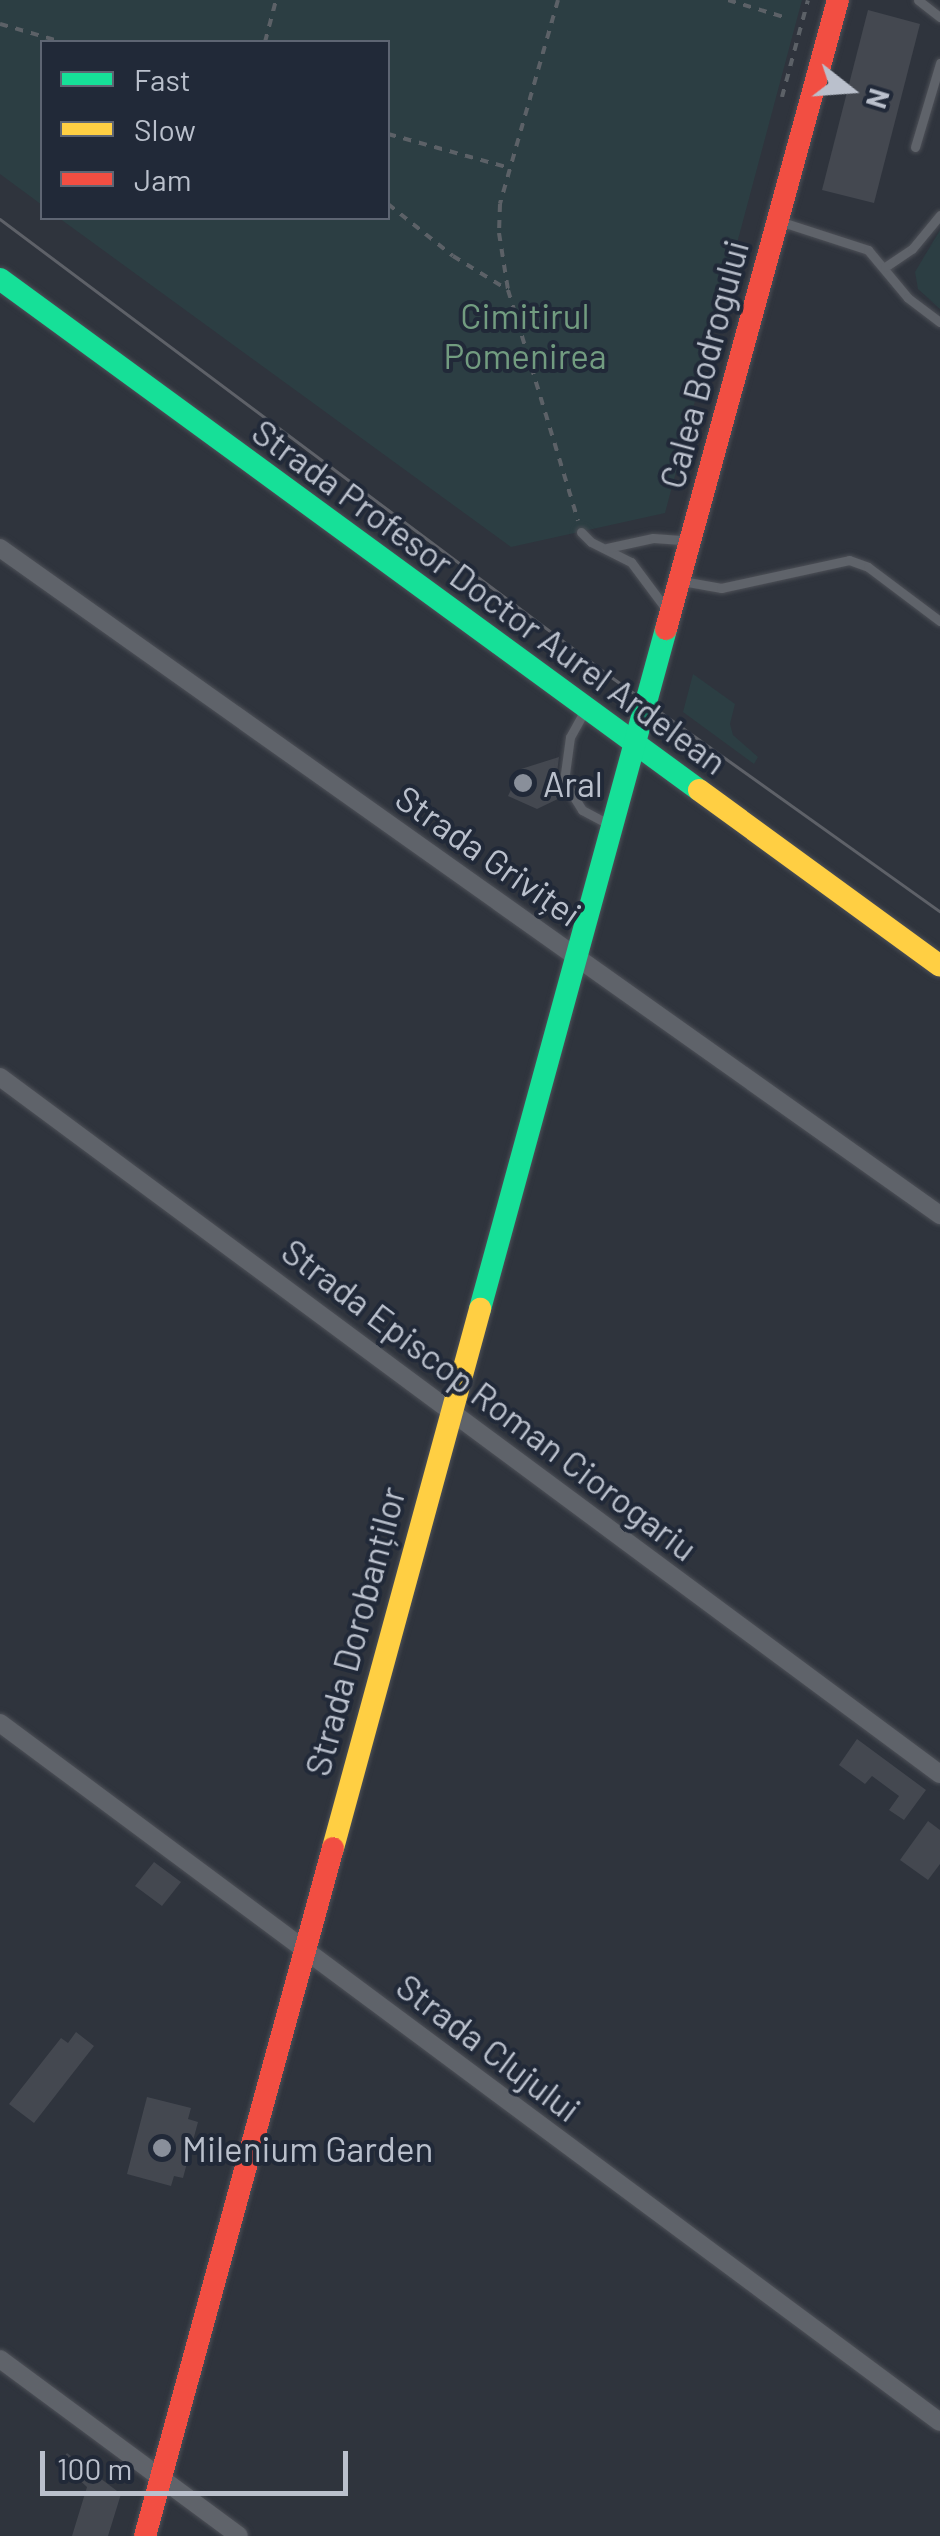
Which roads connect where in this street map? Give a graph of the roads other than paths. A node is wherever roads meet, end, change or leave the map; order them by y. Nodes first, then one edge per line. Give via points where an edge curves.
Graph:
1 (838, 0) edge
2 (918, 0) edge
3 (940, 17) edge
4 (940, 62) edge
5 (915, 147) dead end
6 (940, 216) edge
7 (779, 221) junction
8 (884, 267) junction
9 (0, 279) edge
10 (940, 322) edge
11 (581, 532) road end
12 (691, 540) junction
13 (0, 548) edge
14 (604, 548) junction
15 (680, 581) junction
16 (670, 616) junction
17 (940, 621) edge
18 (585, 710) junction
19 (633, 745) junction
20 (610, 825) junction
21 (575, 956) junction
22 (940, 966) edge
23 (0, 1077) edge
24 (940, 1214) edge
25 (450, 1408) junction
26 (0, 1723) edge
27 (940, 1774) edge
28 (304, 1949) junction
29 (0, 2359) edge
30 (940, 2422) edge
31 (161, 2478) junction
32 (145, 2536) edge
33 (239, 2536) edge

1 - 7 main road, Calea Bodrogului
2 - 3 lane
4 - 5 lane
6 - 8 lane via 912,249
7 - 8 lane via 859,245
7 - 12 main road, Calea Bodrogului
8 - 10 lane via 908,298
9 - 18 main road, Strada Profesor Doctor Aurel Ardelean
11 - 14 lane
12 - 14 lane via 664,537
12 - 15 main road, Calea Bodrogului
13 - 21 street, Strada Griviței
14 - 16 lane via 638,568
15 - 16 main road, Calea Bodrogului
15 - 17 lane via 721,588 849,560
16 - 19 main road, Calea Bodrogului
18 - 19 main road, Strada Profesor Doctor Aurel Ardelean
18 - 20 lane via 570,738 564,780 582,810
19 - 20 main road, Strada Dorobanților
19 - 22 main road, Strada Profesor Doctor Aurel Ardelean
20 - 21 main road, Strada Dorobanților
21 - 24 street, Strada Griviței
21 - 25 main road, Strada Dorobanților
23 - 25 street, Strada Episcop Roman Ciorogariu
25 - 27 street, Strada Episcop Roman Ciorogariu
25 - 28 main road, Strada Dorobanților
26 - 28 street, Strada Clujului
28 - 30 street, Strada Clujului
28 - 31 main road, Strada Dorobanților
29 - 31 street
31 - 32 main road, Strada Dorobanților
31 - 33 street

